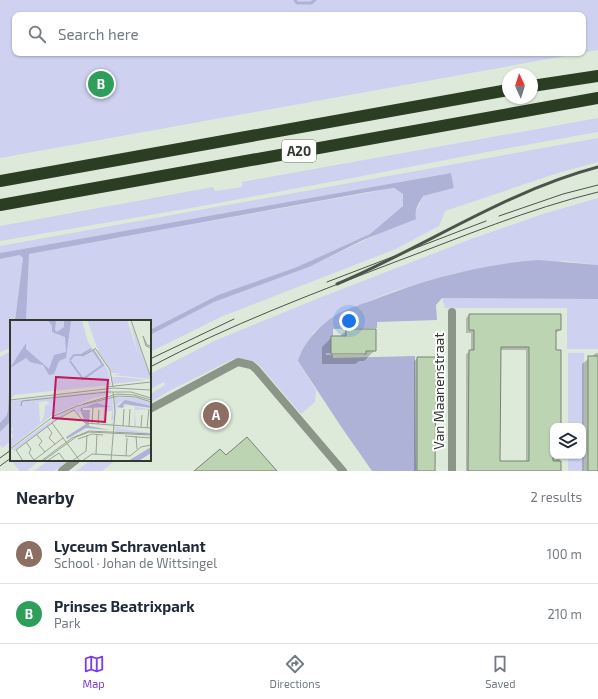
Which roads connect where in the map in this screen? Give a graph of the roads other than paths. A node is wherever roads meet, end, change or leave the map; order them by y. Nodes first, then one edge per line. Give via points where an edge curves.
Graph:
1 (598, 71) edge
2 (598, 76) edge
3 (580, 78) junction
4 (538, 85) edge
5 (502, 91) edge
6 (598, 98) edge
7 (0, 181) edge
8 (0, 205) edge
9 (452, 312) dead end
10 (151, 408) edge
11 (75, 461) edge
12 (62, 471) edge
13 (343, 471) edge
14 (452, 471) edge

1 - 3 highway
2 - 3 highway
3 - 4 highway
5 - 7 highway, A20
6 - 8 highway, A20
9 - 14 street, Van Maanenstraat
10 - 13 street via 238,362 251,365
11 - 12 street

